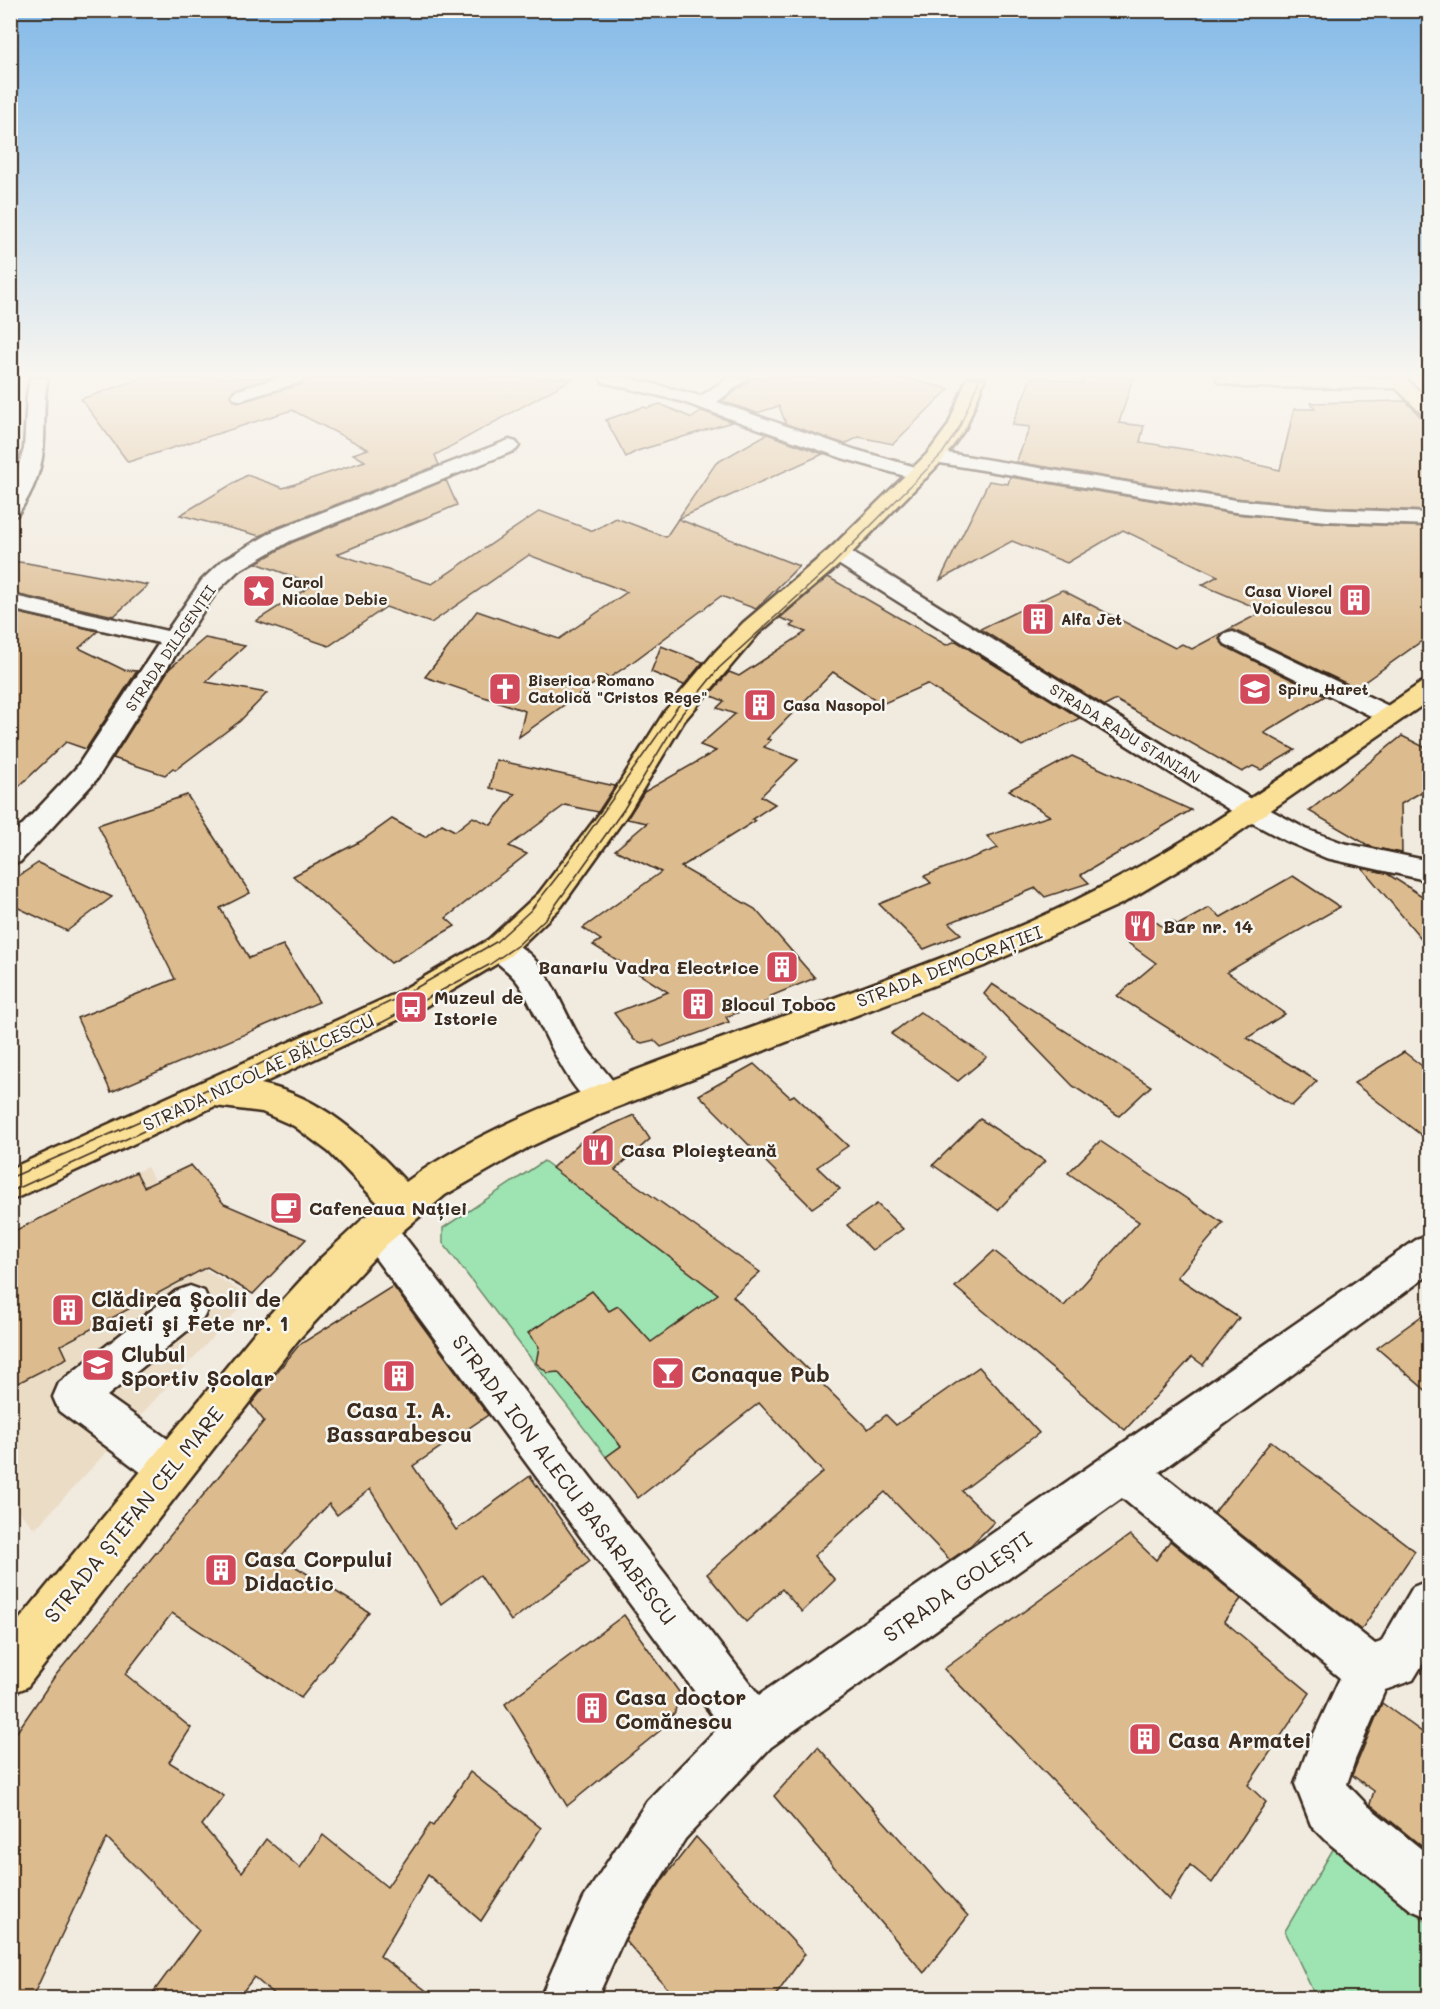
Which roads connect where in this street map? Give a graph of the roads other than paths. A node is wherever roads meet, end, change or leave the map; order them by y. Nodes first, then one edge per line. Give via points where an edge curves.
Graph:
1 (29, 472) edge
2 (444, 472) edge
3 (911, 472) edge
4 (921, 472) edge
5 (1025, 472) edge
6 (919, 474) junction
7 (10, 512) edge
8 (1430, 519) edge
9 (838, 554) junction
10 (10, 602) edge
11 (173, 639) junction
12 (1233, 639) dead end
13 (1430, 688) edge
14 (1388, 715) junction
15 (1251, 811) junction
16 (10, 855) edge
17 (1430, 871) edge
18 (500, 948) junction
19 (216, 1093) junction
20 (605, 1096) junction
21 (435, 1182) joint
22 (10, 1186) edge
23 (390, 1217) junction
24 (1430, 1252) edge
25 (190, 1304) dead end
26 (170, 1467) junction
27 (1123, 1471) junction
28 (1430, 1604) edge
29 (10, 1670) edge
30 (1369, 1670) junction
31 (753, 1730) junction
32 (1430, 1891) edge
33 (568, 1998) edge

1 - 7 street
2 - 11 street, STRADA DILIGENȚEI via 282,536 249,553 210,585
3 - 6 street
4 - 6 main road
5 - 8 street via 1235,506
6 - 9 main road
9 - 15 street, STRADA RADU STANIAN
9 - 18 main road via 751,628 724,657 674,717 615,813 550,900
10 - 11 street
11 - 16 street, STRADA DILIGENȚEI via 87,773
12 - 14 street
13 - 14 main road, STRADA DEMOCRAȚIEI
14 - 15 main road, STRADA DEMOCRAȚIEI
15 - 17 street, STRADA RADU STANIAN via 1336,851
15 - 20 main road, STRADA DEMOCRAȚIEI via 1159,870 989,953
18 - 19 main road, STRADA NICOLAE BĂLCESCU via 409,1001
18 - 20 street via 531,976 566,1044
19 - 22 main road, STRADA NICOLAE BĂLCESCU
19 - 23 main road via 266,1099 305,1115 342,1141
20 - 21 main road, STRADA DEMOCRAȚIEI via 511,1140
21 - 23 main road, STRADA ȘTEFAN CEL MARE
23 - 26 main road, STRADA ȘTEFAN CEL MARE via 284,1327
23 - 31 street, STRADA ION ALECU BASARABESCU
24 - 27 street, STRADA GOLEȘTI
25 - 26 street via 74,1397
26 - 29 main road, STRADA ȘTEFAN CEL MARE
27 - 30 street
27 - 31 street, STRADA GOLEȘTI
28 - 30 street via 1396,1663
30 - 32 street via 1321,1784 1330,1806 1349,1826
31 - 33 street, STRADA GOLEȘTI via 666,1820 604,1918

